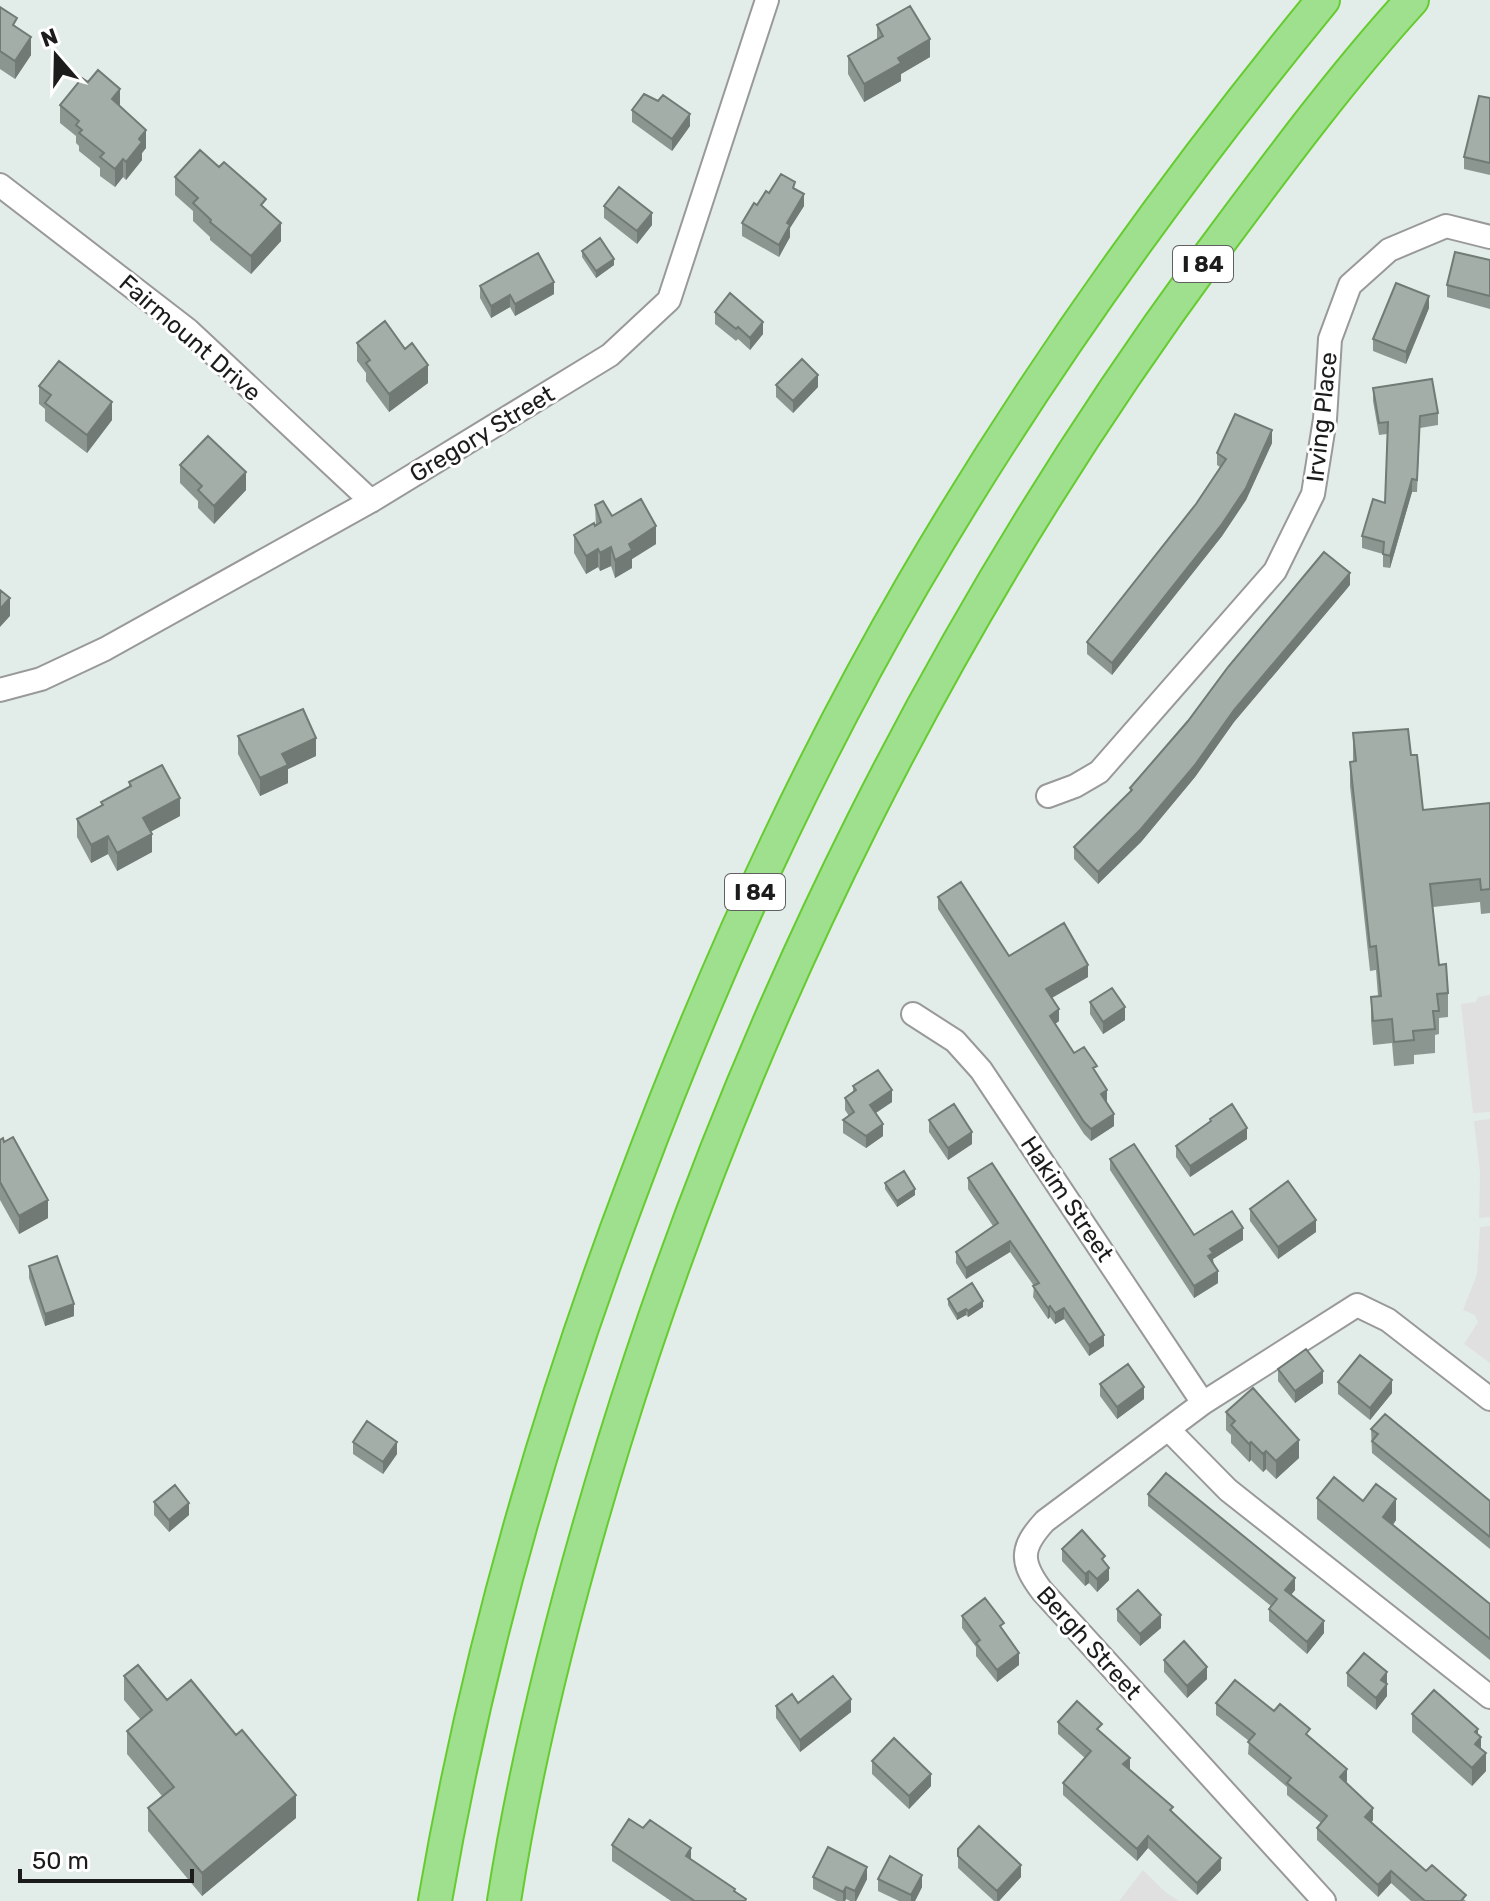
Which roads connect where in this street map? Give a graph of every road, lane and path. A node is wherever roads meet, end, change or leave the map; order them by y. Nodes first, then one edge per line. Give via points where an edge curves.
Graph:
1 (767, 0) edge
2 (1323, 0) edge
3 (1412, 0) edge
4 (0, 185) edge
5 (1490, 237) edge
6 (371, 501) junction
7 (0, 690) edge
8 (1048, 796) dead end
9 (913, 1014) dead end
10 (1490, 1399) edge
11 (1203, 1403) junction
12 (1168, 1429) junction
13 (1490, 1697) edge
14 (435, 1901) edge
15 (504, 1901) edge
16 (1324, 1901) edge

1 - 6 street, Gregory Street via 669,300 610,355
2 - 14 highway, I 84 via 1114,271 977,478 854,690 744,915 649,1141 561,1392 498,1612
3 - 15 highway, I 84 via 1243,210 1103,404 924,701 834,879 702,1183 636,1374 561,1631
4 - 6 street, Fairmount Drive via 188,330
5 - 8 street, Irving Place via 1446,226 1389,250 1350,285 1330,339 1313,494 1275,571 1099,772
6 - 7 street, Gregory Street via 105,649 41,679
9 - 11 street, Hakim Street via 955,1041 981,1070
10 - 11 street, Bergh Street via 1388,1320 1357,1305
11 - 12 street, Bergh Street
12 - 13 street via 1228,1490
12 - 16 street, Bergh Street via 1045,1521 1027,1543 1027,1566 1042,1591

